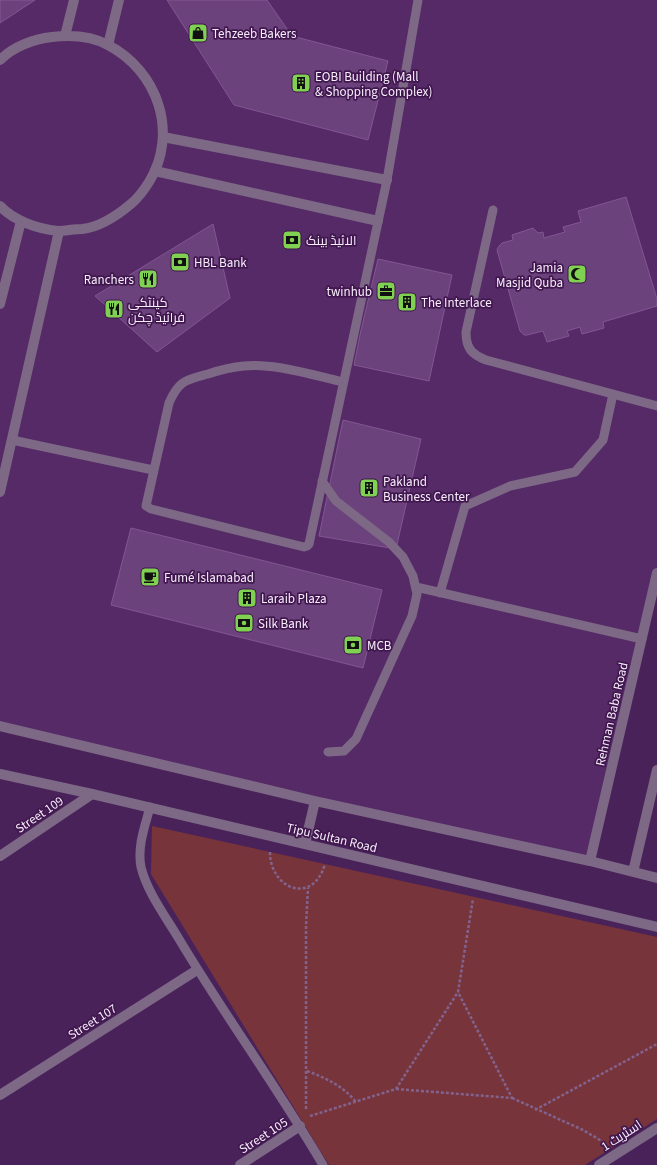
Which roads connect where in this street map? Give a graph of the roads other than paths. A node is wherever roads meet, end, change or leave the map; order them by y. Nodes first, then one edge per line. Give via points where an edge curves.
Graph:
1 (74, 0) edge
2 (119, 0) edge
3 (418, 0) edge
4 (65, 36) junction
5 (108, 45) junction
6 (0, 60) edge
7 (163, 137) junction
8 (156, 171) junction
9 (387, 180) junction
10 (0, 206) edge
11 (493, 210) dead end
12 (21, 221) junction
13 (378, 221) junction
14 (59, 231) junction
15 (0, 304) edge
16 (343, 382) junction
17 (613, 394) junction
18 (657, 406) edge
19 (12, 440) junction
20 (153, 470) junction
21 (322, 481) junction
22 (0, 492) edge
23 (657, 573) edge
24 (416, 587) junction
25 (440, 593) junction
26 (642, 639) junction
27 (0, 726) edge
28 (328, 752) dead end
29 (657, 770) edge
30 (0, 774) edge
31 (92, 794) junction
32 (315, 801) junction
33 (150, 807) junction
34 (305, 844) junction
35 (0, 856) edge
36 (590, 861) junction
37 (633, 872) junction
38 (657, 878) edge
39 (657, 927) edge
40 (197, 970) junction
41 (0, 1095) edge
42 (303, 1122) junction
43 (657, 1128) edge
44 (240, 1165) edge
45 (323, 1165) edge
46 (598, 1165) edge

1 - 4 street
2 - 5 street
3 - 9 lane
4 - 5 street via 87,38
4 - 6 street via 44,38 23,45
5 - 7 street via 131,61 149,83 160,109
7 - 8 street
7 - 9 street
8 - 13 street
8 - 14 street via 140,196 117,216 89,228
9 - 13 lane
10 - 12 street
11 - 17 lane via 466,332 470,351 486,360
12 - 14 street
12 - 15 street
13 - 16 lane
14 - 19 street
16 - 20 lane via 270,366 229,368 186,380 175,390 169,403
16 - 21 lane
17 - 18 lane
17 - 25 lane via 603,440 575,472 510,486 465,506
19 - 20 lane
19 - 22 street
20 - 21 lane via 146,506 150,509 304,546 309,544
21 - 24 lane via 336,501 389,542 403,557
23 - 26 street, Rehman Baba Road
24 - 25 lane
24 - 28 lane via 412,616 356,739 344,751
25 - 26 lane
26 - 36 street, Rehman Baba Road
27 - 32 street
29 - 37 street
30 - 31 street, Tipu Sultan Road
31 - 33 street, Tipu Sultan Road
31 - 35 street, Street 109
32 - 34 street
32 - 36 street
33 - 34 street, Tipu Sultan Road
33 - 40 lane via 141,839 140,858 145,881
34 - 39 street, Tipu Sultan Road
36 - 37 street
37 - 38 street
40 - 41 street, Street 107
40 - 42 lane
42 - 44 street, Street 105
42 - 45 lane
43 - 46 street, اسٹریٹ 1

